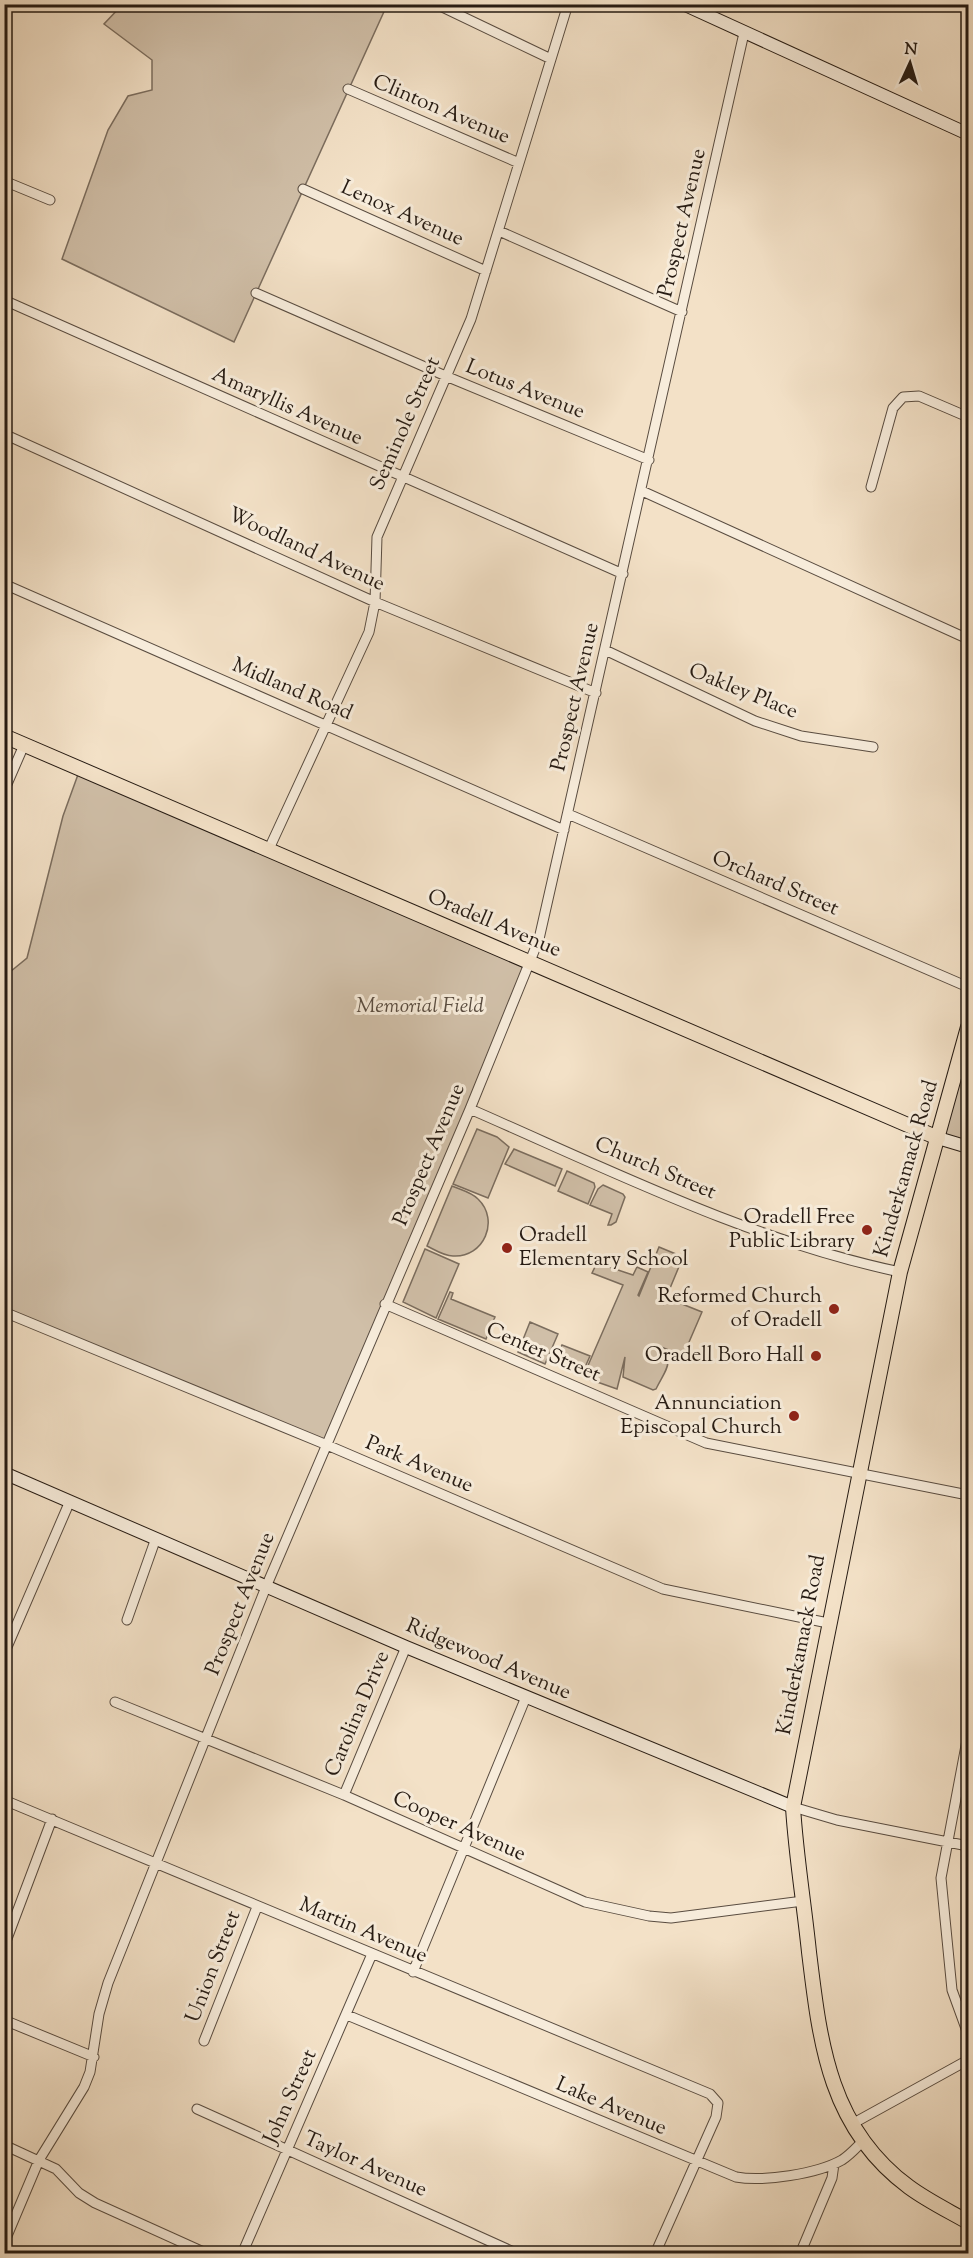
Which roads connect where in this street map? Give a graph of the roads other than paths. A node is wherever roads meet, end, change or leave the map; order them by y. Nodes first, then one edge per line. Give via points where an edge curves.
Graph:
1 (436, 4) edge
2 (568, 4) edge
3 (683, 4) edge
4 (744, 33) junction
5 (551, 59) junction
6 (348, 89) dead end
7 (969, 134) edge
8 (519, 163) junction
9 (4, 181) edge
10 (303, 189) dead end
11 (51, 200) dead end
12 (498, 231) junction
13 (486, 272) junction
14 (256, 293) dead end
15 (4, 300) edge
16 (682, 312) junction
17 (448, 377) junction
18 (969, 417) edge
19 (4, 434) edge
20 (649, 460) junction
21 (401, 477) junction
22 (871, 487) dead end
23 (642, 490) junction
24 (622, 574) junction
25 (4, 584) edge
26 (375, 602) junction
27 (969, 639) edge
28 (605, 650) junction
29 (596, 693) junction
30 (327, 724) junction
31 (4, 736) edge
32 (24, 745) junction
33 (873, 747) dead end
34 (4, 791) edge
35 (568, 814) junction
36 (564, 830) junction
37 (268, 851) junction
38 (529, 962) junction
39 (969, 987) edge
40 (969, 1027) edge
41 (964, 1065) edge
42 (470, 1109) junction
43 (938, 1138) junction
44 (969, 1147) edge
45 (900, 1272) junction
46 (385, 1304) junction
47 (4, 1312) edge
48 (327, 1444) junction
49 (4, 1473) edge
50 (859, 1473) junction
51 (969, 1495) edge
52 (70, 1501) junction
53 (156, 1538) junction
54 (266, 1587) junction
55 (127, 1620) dead end
56 (828, 1623) junction
57 (406, 1647) junction
58 (4, 1654) edge
59 (526, 1697) junction
60 (115, 1702) dead end
61 (969, 1735) edge
62 (207, 1737) junction
63 (344, 1795) junction
64 (4, 1800) edge
65 (793, 1807) junction
66 (52, 1819) junction
67 (947, 1842) junction
68 (969, 1846) edge
69 (462, 1850) junction
70 (156, 1864) junction
71 (803, 1901) junction
72 (257, 1907) junction
73 (5, 1944) edge
74 (372, 1954) junction
75 (413, 1972) junction
76 (347, 2015) junction
77 (4, 2020) edge
78 (969, 2034) edge
79 (204, 2042) dead end
80 (94, 2057) junction
81 (969, 2060) edge
82 (197, 2109) dead end
83 (852, 2124) junction
84 (863, 2141) junction
85 (4, 2145) edge
86 (287, 2150) junction
87 (39, 2160) junction
88 (695, 2161) junction
89 (834, 2164) junction
90 (969, 2222) edge
91 (4, 2243) edge
92 (969, 2247) edge
93 (208, 2253) edge
94 (242, 2253) edge
95 (518, 2253) edge
96 (655, 2253) edge
97 (800, 2253) edge
98 (966, 2253) edge

1 - 5 street
2 - 5 street, Seminole Street
3 - 4 street
4 - 7 street
4 - 16 street, Prospect Avenue
5 - 8 street, Seminole Street
6 - 8 street, Clinton Avenue
8 - 12 street, Seminole Street
9 - 11 street
10 - 13 street, Lenox Avenue
12 - 13 street, Seminole Street
12 - 16 street
13 - 17 street, Seminole Street
14 - 17 street, Lotus Avenue
15 - 21 street, Amaryllis Avenue
16 - 20 street, Prospect Avenue
17 - 20 street, Lotus Avenue
17 - 21 street, Seminole Street
18 - 22 street via 919,396 903,398 893,408
19 - 26 street, Woodland Avenue
20 - 23 street, Prospect Avenue
21 - 24 street, Amaryllis Avenue
21 - 26 street, Seminole Street via 377,537
23 - 24 street, Prospect Avenue
23 - 27 street
24 - 28 street, Prospect Avenue
25 - 30 street, Midland Road
26 - 29 street, Woodland Avenue
26 - 30 street, Seminole Street via 369,632
28 - 29 street, Prospect Avenue
28 - 33 street, Oakley Place via 755,721 801,736
29 - 35 street, Prospect Avenue
30 - 36 street, Midland Road
30 - 37 street, Seminole Street
31 - 32 main road, Oradell Avenue
32 - 34 street
32 - 37 main road, Oradell Avenue
35 - 36 street, Prospect Avenue
35 - 39 street, Orchard Street
36 - 38 street, Prospect Avenue via 539,939
37 - 38 main road, Oradell Avenue
38 - 42 street, Prospect Avenue
38 - 43 main road, Oradell Avenue
40 - 41 main road, Kinderkamack Road
41 - 43 main road, Kinderkamack Road
42 - 45 street, Church Street via 756,1231 848,1261
42 - 46 street, Prospect Avenue
43 - 44 street, Oradell Avenue
43 - 45 main road, Kinderkamack Road
45 - 50 main road, Kinderkamack Road
46 - 48 street, Prospect Avenue
46 - 50 street, Center Street via 706,1443
47 - 48 street, Park Avenue
48 - 54 street, Prospect Avenue
48 - 56 street, Park Avenue via 663,1589
49 - 52 street, Ridgewood Avenue
50 - 51 street, Center Street
50 - 56 main road, Kinderkamack Road
52 - 53 street, Ridgewood Avenue
52 - 58 street
53 - 54 street, Ridgewood Avenue
53 - 55 street
54 - 57 street, Ridgewood Avenue
54 - 62 street, Prospect Avenue
56 - 65 main road, Kinderkamack Road
57 - 59 street, Ridgewood Avenue
57 - 63 street, Carolina Drive
59 - 65 street, Ridgewood Avenue
59 - 69 street
60 - 62 street, Cooper Avenue
61 - 67 street
62 - 63 street, Cooper Avenue
62 - 70 street, Prospect Avenue
63 - 69 street, Cooper Avenue
64 - 66 street, Martin Avenue
65 - 67 street, Ridgewood Avenue
65 - 71 main road, Kinderkamack Road
66 - 70 street, Martin Avenue
66 - 73 street
67 - 68 street, Ridgewood Avenue
67 - 78 street via 941,1878 950,1979 954,2001
69 - 71 street, Cooper Avenue via 585,1902 649,1916 670,1918
69 - 75 street
70 - 72 street, Martin Avenue
70 - 80 street, Prospect Avenue via 102,1999
71 - 83 main road, Kinderkamack Road via 823,2051 833,2085
72 - 74 street, Martin Avenue
72 - 79 street, Union Street
74 - 75 street, Martin Avenue
74 - 76 street, John Street
75 - 88 street, Martin Avenue via 710,2094 719,2109
76 - 86 street, John Street
76 - 88 street, Lake Avenue
77 - 80 street
80 - 87 street, Prospect Avenue via 84,2087
81 - 83 street
82 - 86 street, Taylor Avenue
83 - 84 main road, Kinderkamack Road
84 - 89 street, Lake Avenue
84 - 90 main road, Kinderkamack Road via 910,2188
85 - 87 street
86 - 94 street, John Street
86 - 95 street, Taylor Avenue
87 - 91 street, Prospect Avenue
87 - 93 street via 56,2169 78,2193 94,2203
88 - 89 street, Lake Avenue via 752,2179
88 - 96 street
89 - 97 street via 832,2178
92 - 98 street

